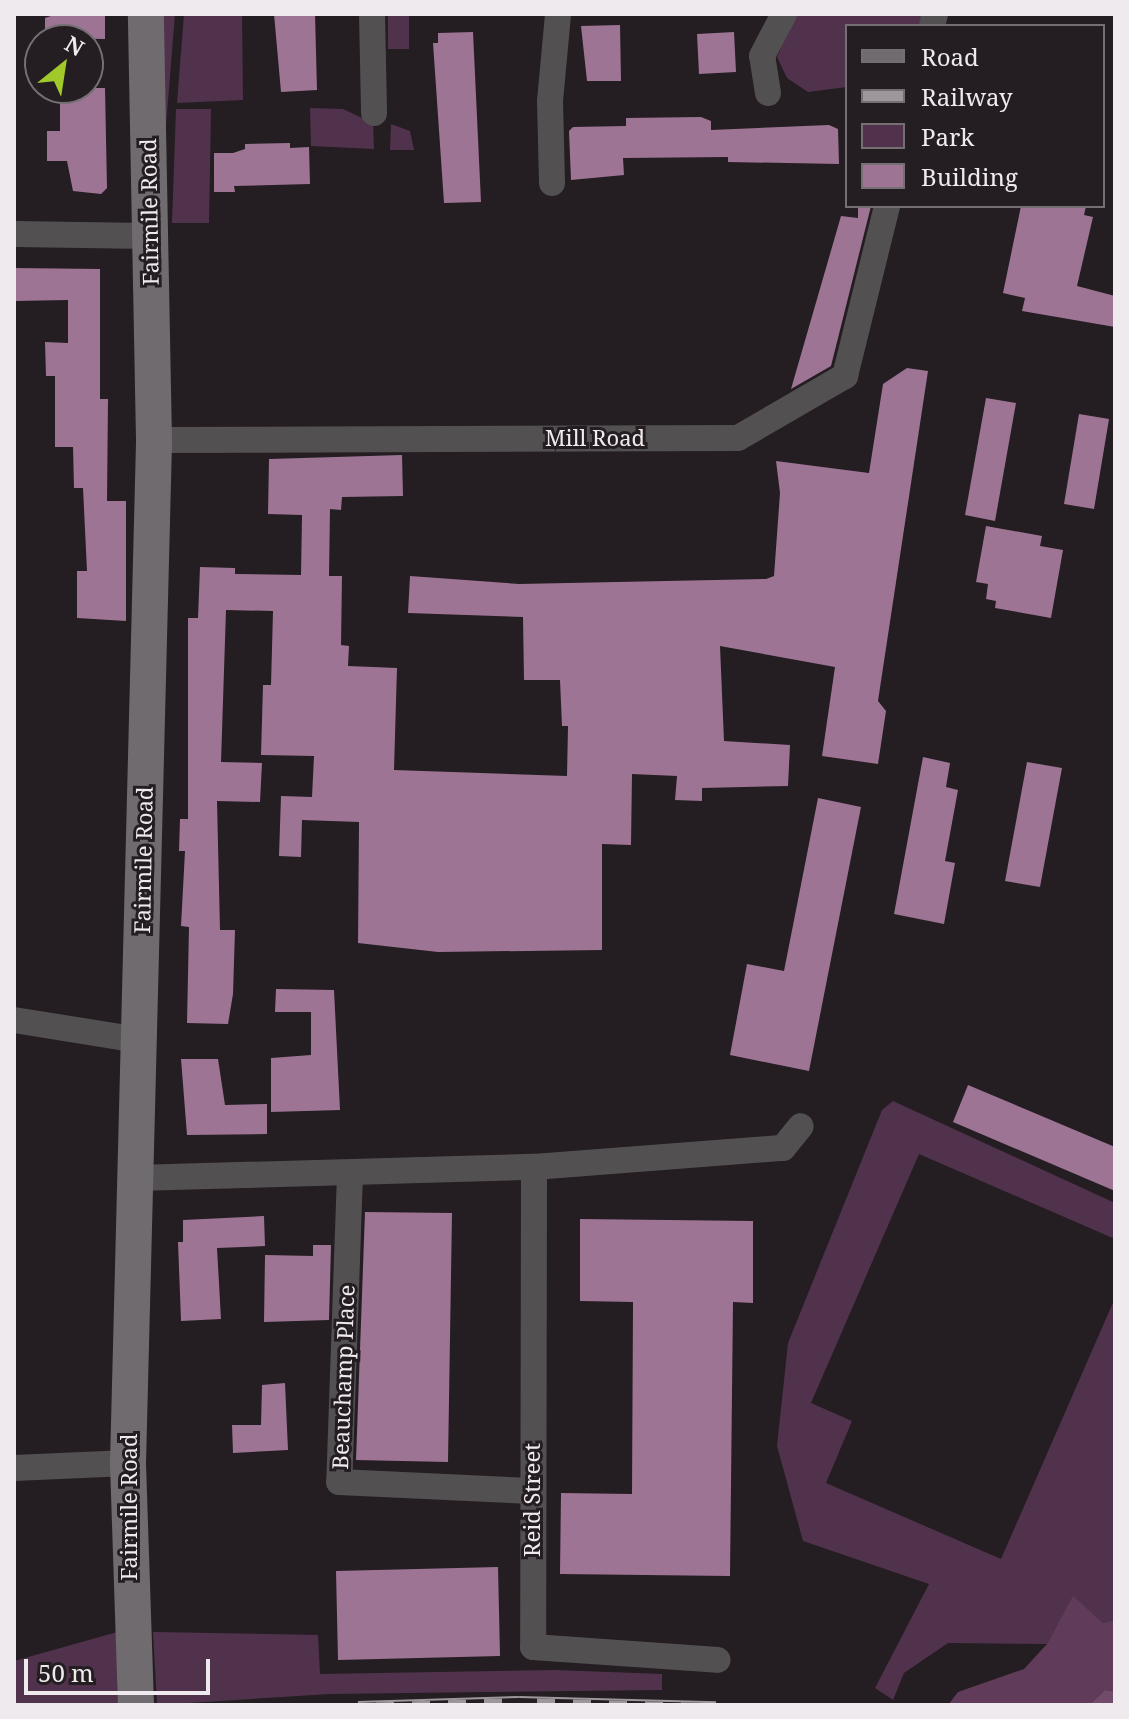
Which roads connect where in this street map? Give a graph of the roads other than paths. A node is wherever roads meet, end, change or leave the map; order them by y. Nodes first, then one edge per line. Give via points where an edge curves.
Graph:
1 (146, 14) edge
2 (372, 14) edge
3 (558, 14) edge
4 (784, 14) edge
5 (768, 93) dead end
6 (374, 113) dead end
7 (552, 183) dead end
8 (887, 208) edge
9 (14, 234) edge
10 (149, 236) junction
11 (154, 440) junction
12 (14, 1020) edge
13 (139, 1040) junction
14 (801, 1126) dead end
15 (534, 1167) junction
16 (350, 1174) junction
17 (135, 1178) junction
18 (128, 1463) junction
19 (14, 1468) edge
20 (532, 1491) junction
21 (718, 1660) dead end
22 (136, 1705) edge

1 - 10 main road, Fairmile Road
2 - 6 street
3 - 7 street via 550,101
4 - 5 street via 762,56
8 - 11 street, Mill Road via 845,376 738,438
9 - 10 street
10 - 11 main road, Fairmile Road
11 - 13 main road, Fairmile Road
12 - 13 street
13 - 17 main road, Fairmile Road
14 - 15 street via 783,1148
15 - 16 street
15 - 20 street, Reid Street
16 - 17 street
16 - 20 street, Beauchamp Place via 339,1482
17 - 18 main road, Fairmile Road
18 - 19 street
18 - 22 main road, Fairmile Road via 128,1589
20 - 21 street, Reid Street via 533,1647

